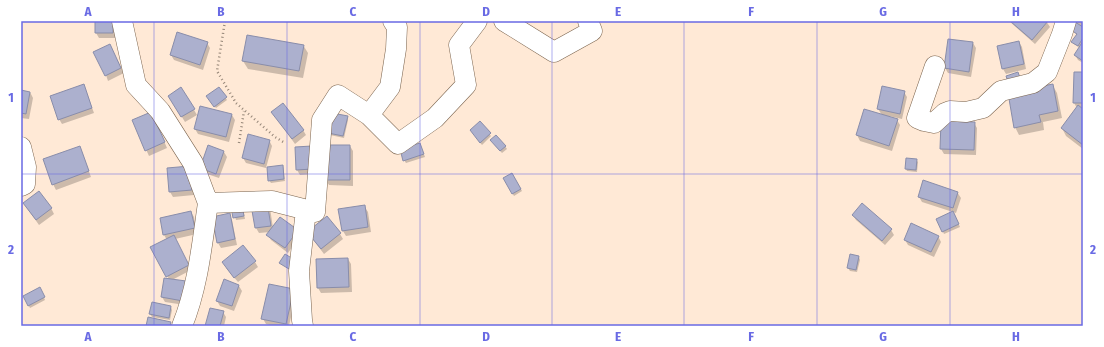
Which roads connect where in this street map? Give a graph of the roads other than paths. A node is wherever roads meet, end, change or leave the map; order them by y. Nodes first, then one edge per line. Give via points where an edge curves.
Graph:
1 (122, 21) edge
2 (393, 21) edge
3 (477, 21) edge
4 (504, 21) edge
5 (588, 21) edge
6 (1066, 21) edge
7 (935, 66) dead end
8 (369, 115) junction
9 (21, 147) edge
10 (21, 186) edge
11 (208, 203) junction
12 (306, 210) junction
13 (182, 326) edge
14 (303, 326) edge

1 - 11 street via 136,85 160,111 193,162
2 - 8 street via 397,27 390,87
3 - 8 street via 458,45 466,84 435,118 398,144
4 - 5 street via 554,52 592,31
6 - 7 street via 1047,72 1033,83 1000,91 983,108 966,112 950,111 934,123 924,122 917,118
8 - 12 street via 338,95 322,120 315,212
9 - 10 street via 26,168 25,184
11 - 12 street via 272,201
11 - 13 street via 199,265 189,309
12 - 14 street via 299,271

